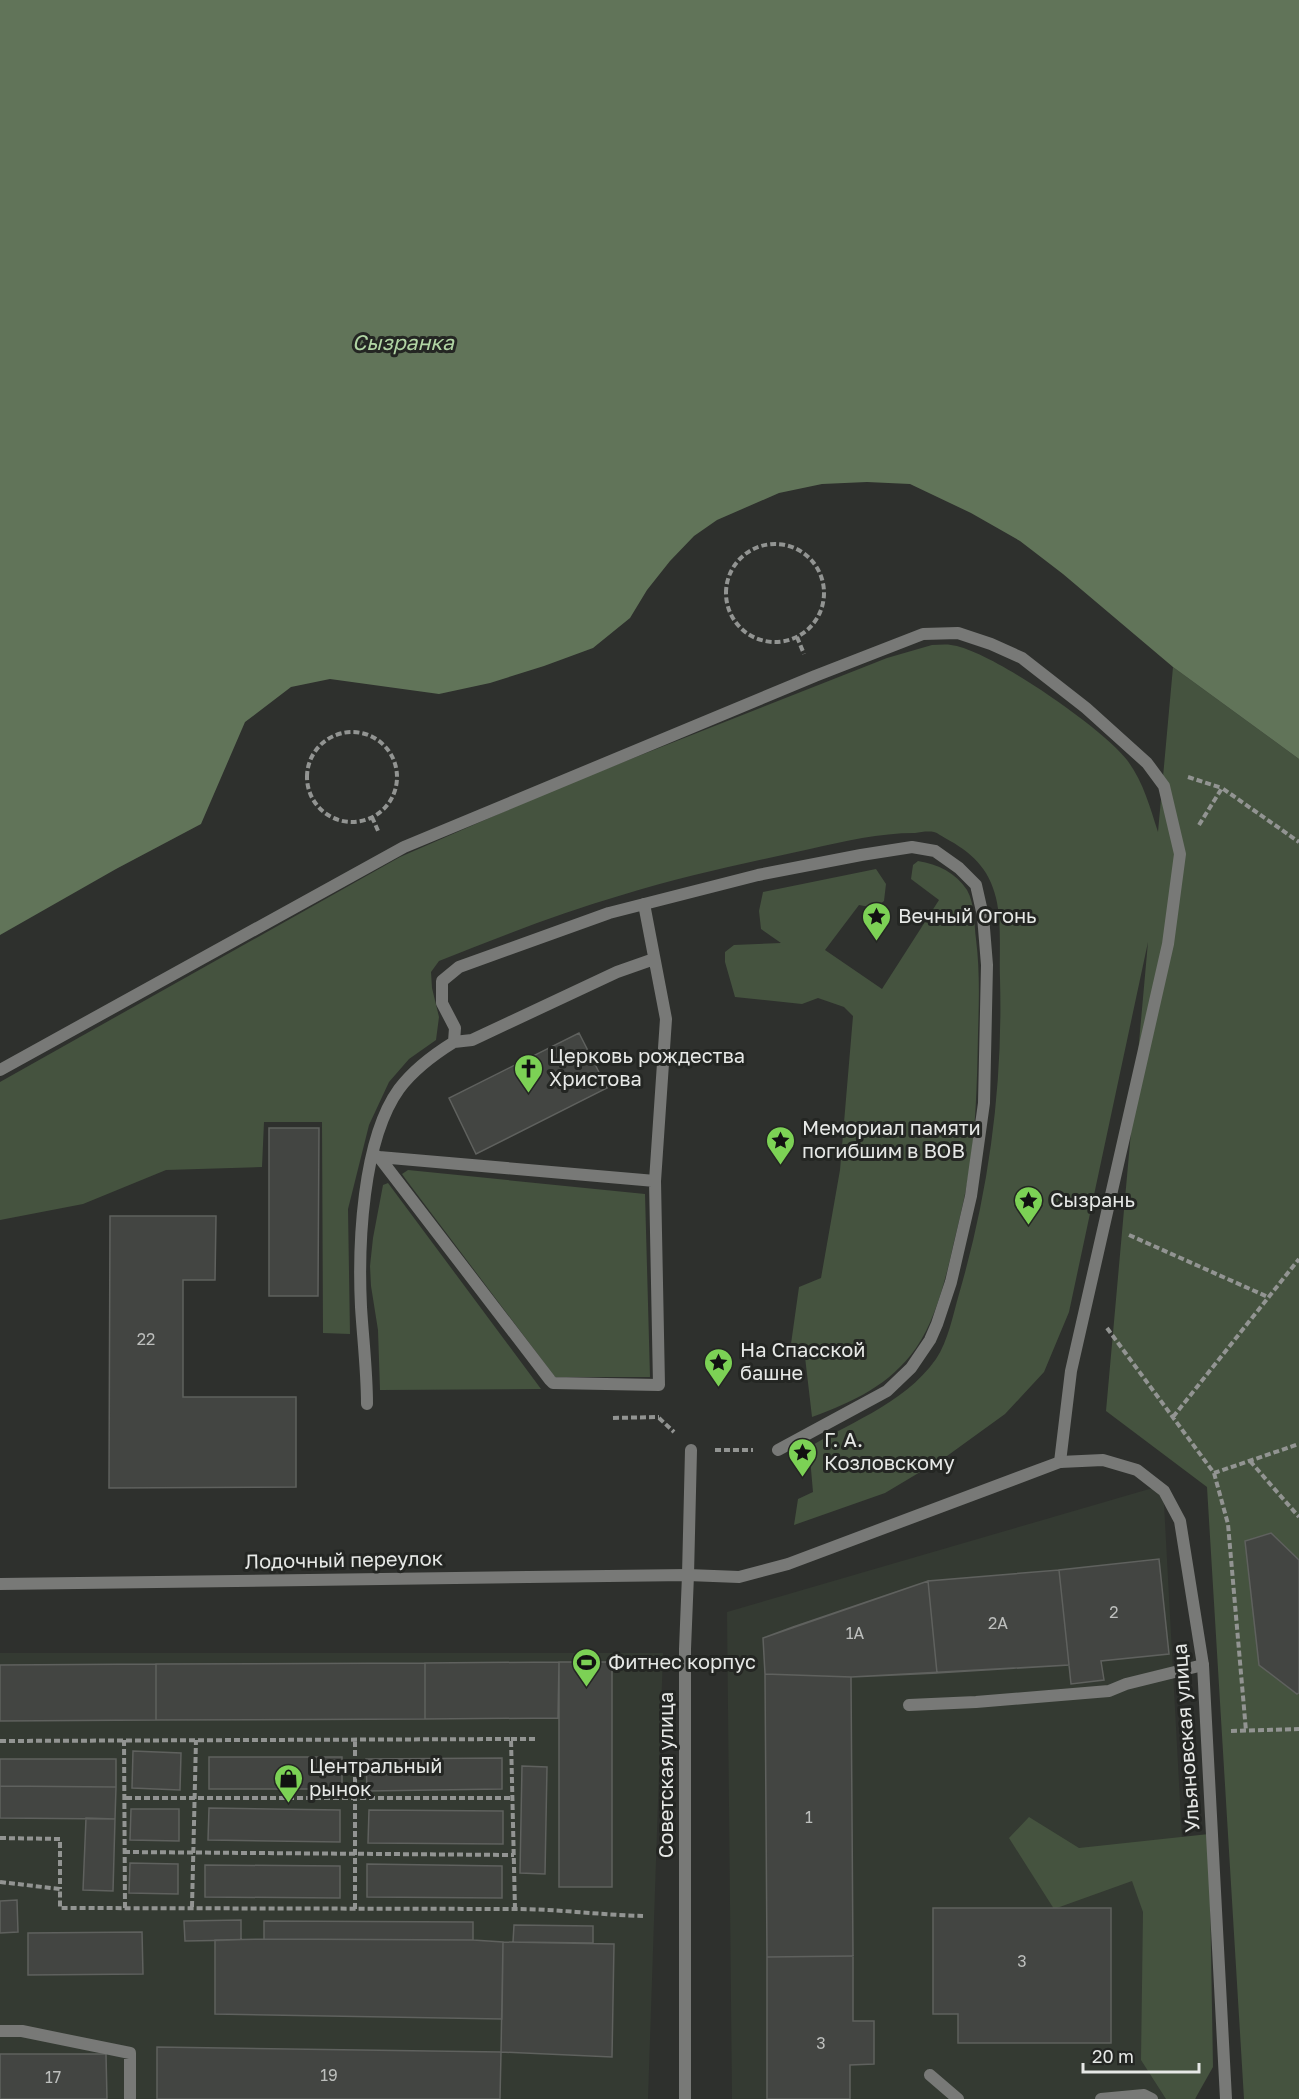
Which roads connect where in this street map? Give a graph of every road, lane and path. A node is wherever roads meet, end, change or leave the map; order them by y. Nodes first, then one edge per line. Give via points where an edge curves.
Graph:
1 (776, 543) joint
2 (393, 797) joint
3 (1299, 842) edge
4 (1180, 855) junction
5 (644, 904) junction
6 (654, 959) junction
7 (454, 1042) junction
8 (0, 1070) edge
9 (376, 1156) junction
10 (655, 1181) junction
11 (1104, 1224) junction
12 (1299, 1259) edge
13 (1269, 1297) junction
14 (1087, 1301) junction
15 (367, 1404) dead end
16 (1173, 1417) junction
17 (1299, 1444) edge
18 (691, 1450) joint
19 (778, 1450) joint
20 (1250, 1461) junction
21 (1060, 1462) junction
22 (1214, 1473) junction
23 (1299, 1517) edge
24 (688, 1575) junction
25 (0, 1584) edge
26 (1203, 1665) junction
27 (909, 1706) dead end
28 (1299, 1729) edge
29 (1246, 1731) junction
30 (1207, 1732) junction
31 (511, 1739) junction
32 (536, 1739) dead end
33 (124, 1740) junction
34 (196, 1740) junction
35 (355, 1740) junction
36 (0, 1741) edge
37 (126, 1798) junction
38 (355, 1798) junction
39 (513, 1798) junction
40 (195, 1799) junction
41 (0, 1838) edge
42 (124, 1852) junction
43 (194, 1852) junction
44 (356, 1855) junction
45 (514, 1855) junction
46 (0, 1882) edge
47 (60, 1889) junction
48 (192, 1907) junction
49 (125, 1908) junction
50 (515, 1908) junction
51 (355, 1909) junction
52 (644, 1916) dead end
53 (0, 2031) edge
54 (930, 2075) dead end
55 (130, 2099) edge
56 (685, 2099) edge
57 (958, 2099) edge
58 (1101, 2099) edge
59 (1152, 2099) edge
60 (1226, 2099) edge

1 - 1 path via 806,554 824,581 821,613 799,636 784,641 753,637 730,613 726,598 734,566 759,546
2 - 2 path via 372,818 343,821 329,815 310,794 309,764 316,751 339,734 368,735 381,742 396,768
3 - 4 path via 1222,788
4 - 8 street via 1164,786 1147,764 1086,708 1022,658 958,633 923,634 404,847
4 - 11 street via 1168,944
5 - 6 street
5 - 7 street via 459,967 442,981 442,1003 455,1028
5 - 19 street via 758,875 912,847 935,851 976,885 987,965 984,1103 971,1196 937,1324 910,1368 887,1391
6 - 7 street via 617,972 472,1040
6 - 10 street via 666,1019
7 - 9 street via 418,1068 398,1090 382,1121
9 - 10 street
9 - 10 street via 553,1383 659,1385
9 - 15 street via 365,1195 360,1250
11 - 13 path
11 - 14 street
12 - 13 path
13 - 16 path
14 - 16 path
14 - 21 street via 1071,1371
16 - 22 path
17 - 20 path
18 - 19 path
18 - 24 street, Советская улица
20 - 22 path
20 - 23 path
21 - 24 street, Ульяновская улица via 788,1564 739,1577
21 - 26 street, Ульяновская улица via 1103,1460 1137,1470 1164,1491 1179,1521
22 - 29 path via 1228,1524
24 - 25 street, Лодочный переулок
24 - 56 street, Советская улица
26 - 27 street via 1109,1691
26 - 30 street, Ульяновская улица
28 - 29 path
29 - 30 path
30 - 60 street, Ульяновская улица
31 - 32 path
31 - 35 path
31 - 39 path
33 - 34 path
33 - 36 path
33 - 37 path
34 - 35 path
34 - 40 path
35 - 38 path
37 - 40 path
37 - 42 path
38 - 39 path
38 - 40 path
38 - 44 path
39 - 45 path
40 - 43 path
41 - 47 path via 60,1839
42 - 43 path
42 - 49 path
43 - 44 path
43 - 48 path
44 - 45 path
44 - 51 path
45 - 50 path
46 - 47 path
47 - 49 path via 60,1908
48 - 49 path
48 - 51 path
50 - 51 path
50 - 52 path
53 - 55 street via 22,2031 130,2053
54 - 57 street
58 - 59 street

